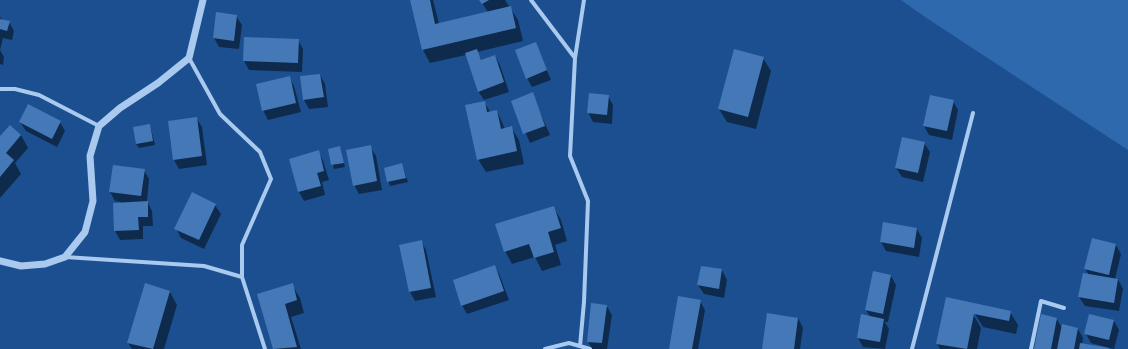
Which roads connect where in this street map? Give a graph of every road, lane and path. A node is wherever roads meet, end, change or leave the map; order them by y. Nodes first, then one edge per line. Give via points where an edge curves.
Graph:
1 (203, 0) edge
2 (531, 0) edge
3 (584, 0) edge
4 (189, 58) junction
5 (574, 58) junction
6 (0, 89) edge
7 (973, 113) dead end
8 (99, 126) junction
9 (65, 257) junction
10 (0, 261) edge
11 (242, 277) junction
12 (1064, 308) dead end
13 (580, 346) junction
14 (265, 349) edge
15 (545, 349) edge
16 (590, 349) edge
17 (912, 349) edge
18 (1031, 349) edge

1 - 4 street
2 - 5 street
3 - 5 street
4 - 8 street
4 - 11 street via 220,114 260,152 271,179 242,245
5 - 13 street via 570,156 588,201
6 - 8 street via 15,89 39,95
7 - 17 street
8 - 9 street via 90,156 93,201 85,232
9 - 10 street via 45,264 21,266
9 - 11 street via 204,266
11 - 14 street
12 - 18 street via 1041,301
13 - 15 street via 569,342
13 - 16 street

